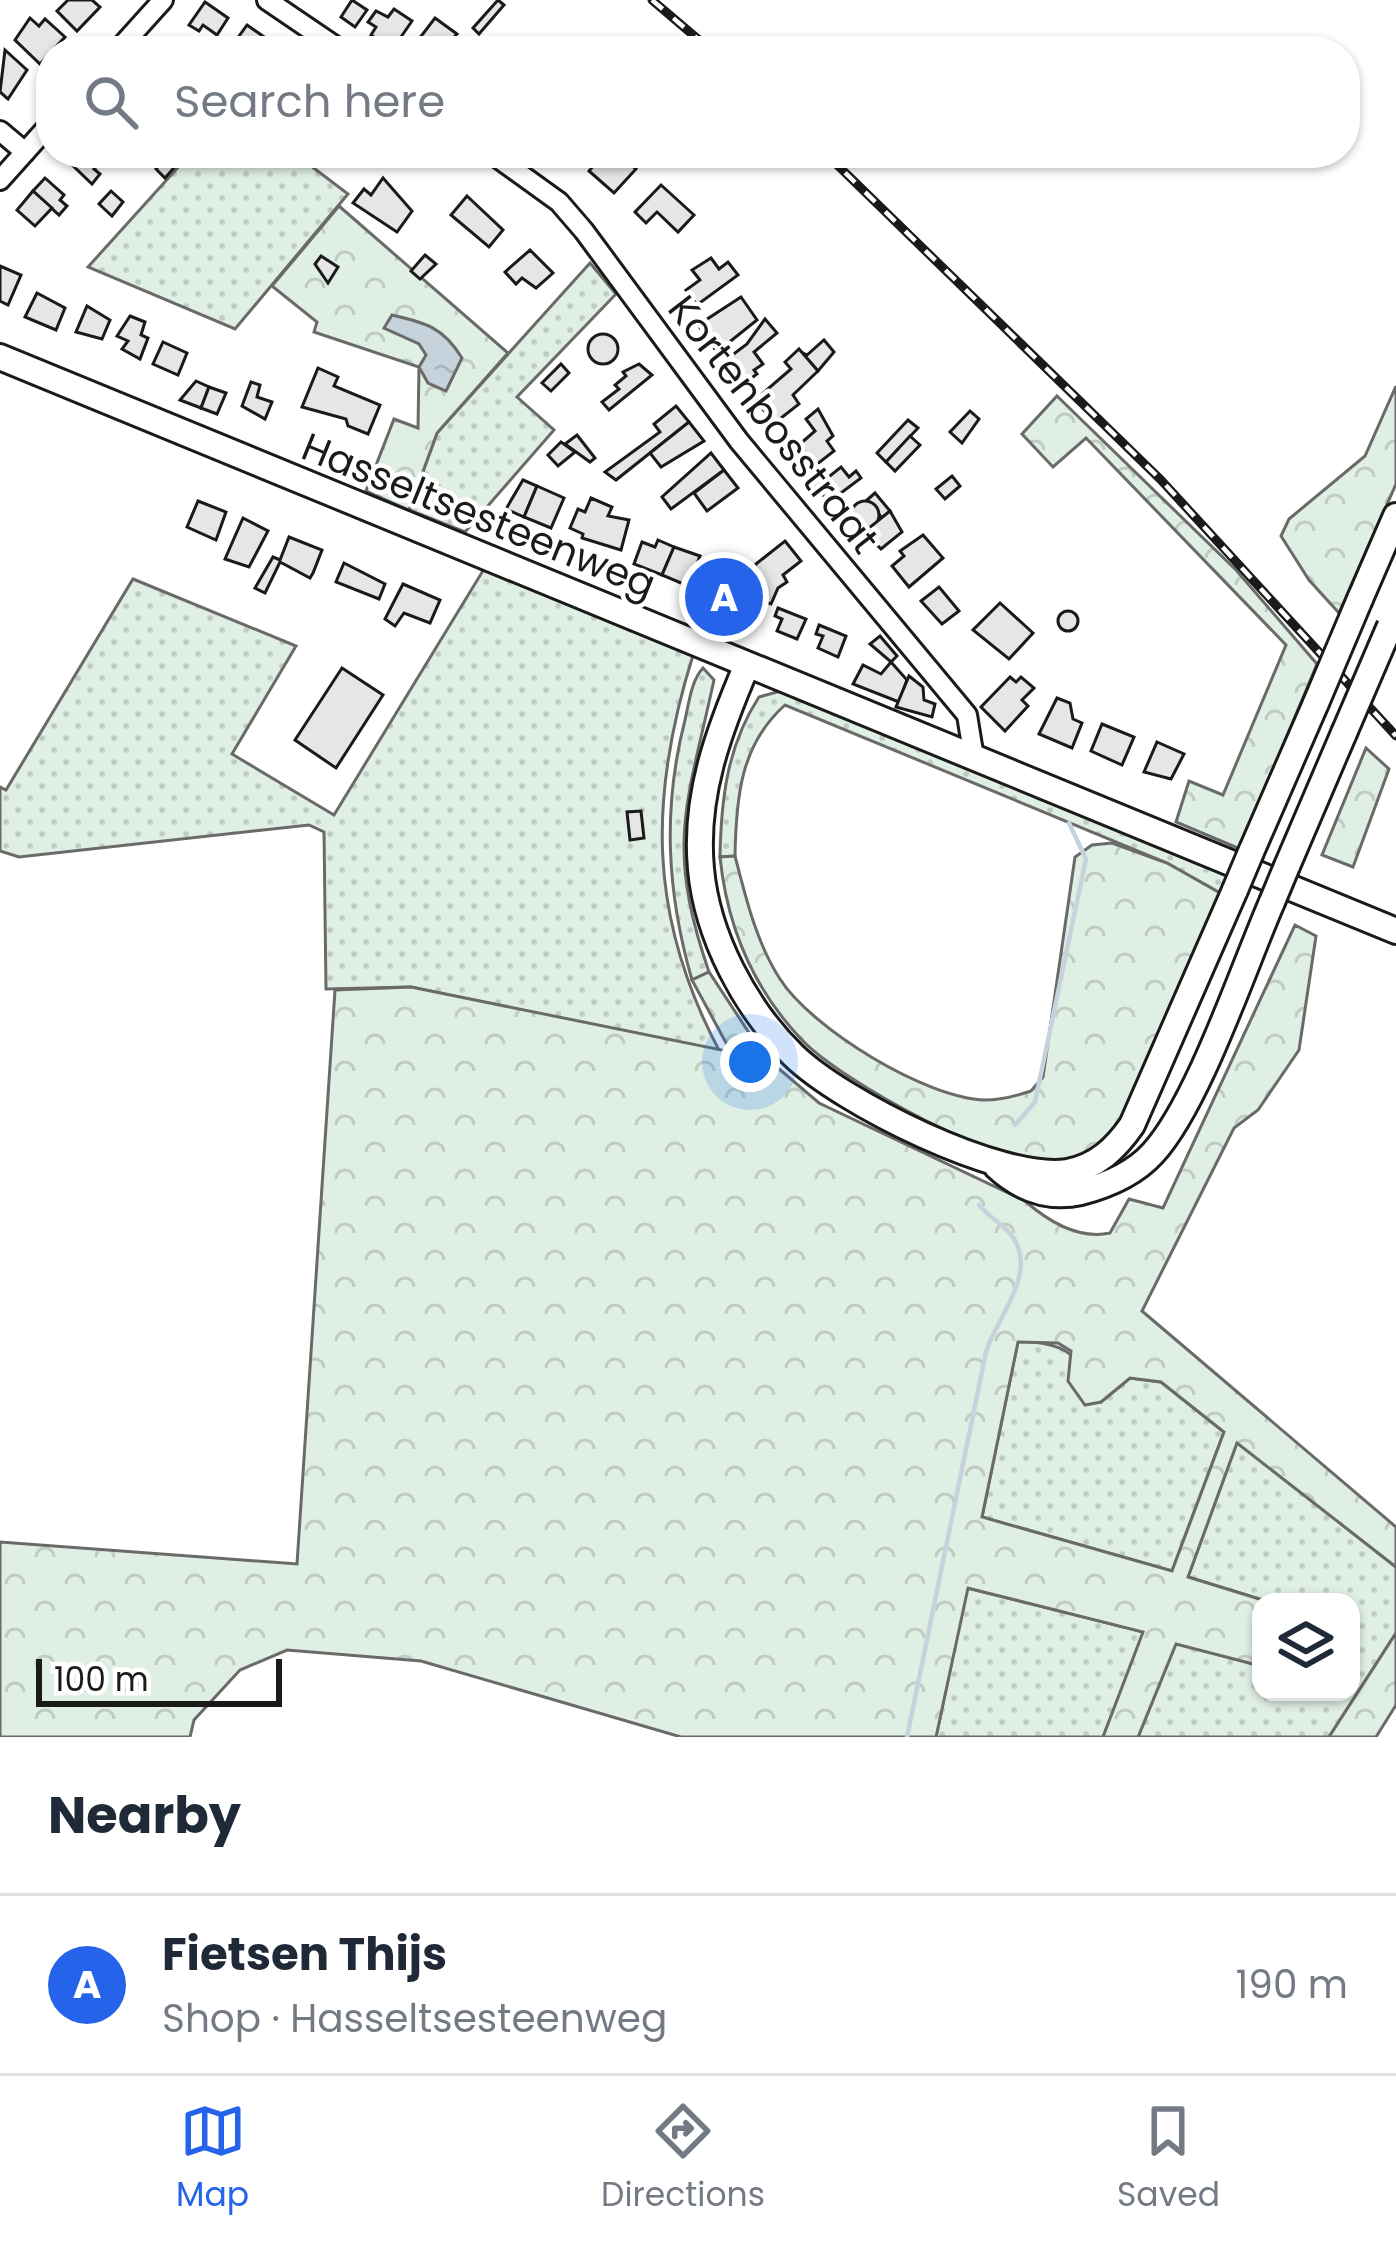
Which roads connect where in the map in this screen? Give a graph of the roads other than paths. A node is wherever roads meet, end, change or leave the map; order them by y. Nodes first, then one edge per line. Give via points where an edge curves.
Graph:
1 (163, 0) edge
2 (267, 0) edge
3 (130, 36) edge
4 (320, 36) edge
5 (0, 131) edge
6 (36, 140) edge
7 (25, 152) junction
8 (512, 168) edge
9 (0, 180) edge
10 (0, 357) edge
11 (1396, 516) edge
12 (1393, 620) edge
13 (746, 665) junction
14 (974, 758) junction
15 (1396, 931) edge
16 (991, 1162) junction

1 - 3 street
2 - 4 street
5 - 7 street
6 - 7 street
7 - 9 street
8 - 14 street, Kortenbosstraat via 559,202 605,257 739,441 967,715
10 - 13 main road, Hasseltsesteenweg
11 - 16 main road, bridge via 1132,1125 1114,1150 1069,1172
12 - 16 main road, bridge via 1210,1047 1156,1150 1106,1186 1070,1195 1040,1193
13 - 14 main road, Hasseltsesteenweg
13 - 16 main road via 713,749 701,818 708,904 735,976 795,1057 842,1092
14 - 15 main road, Hasseltsesteenweg

